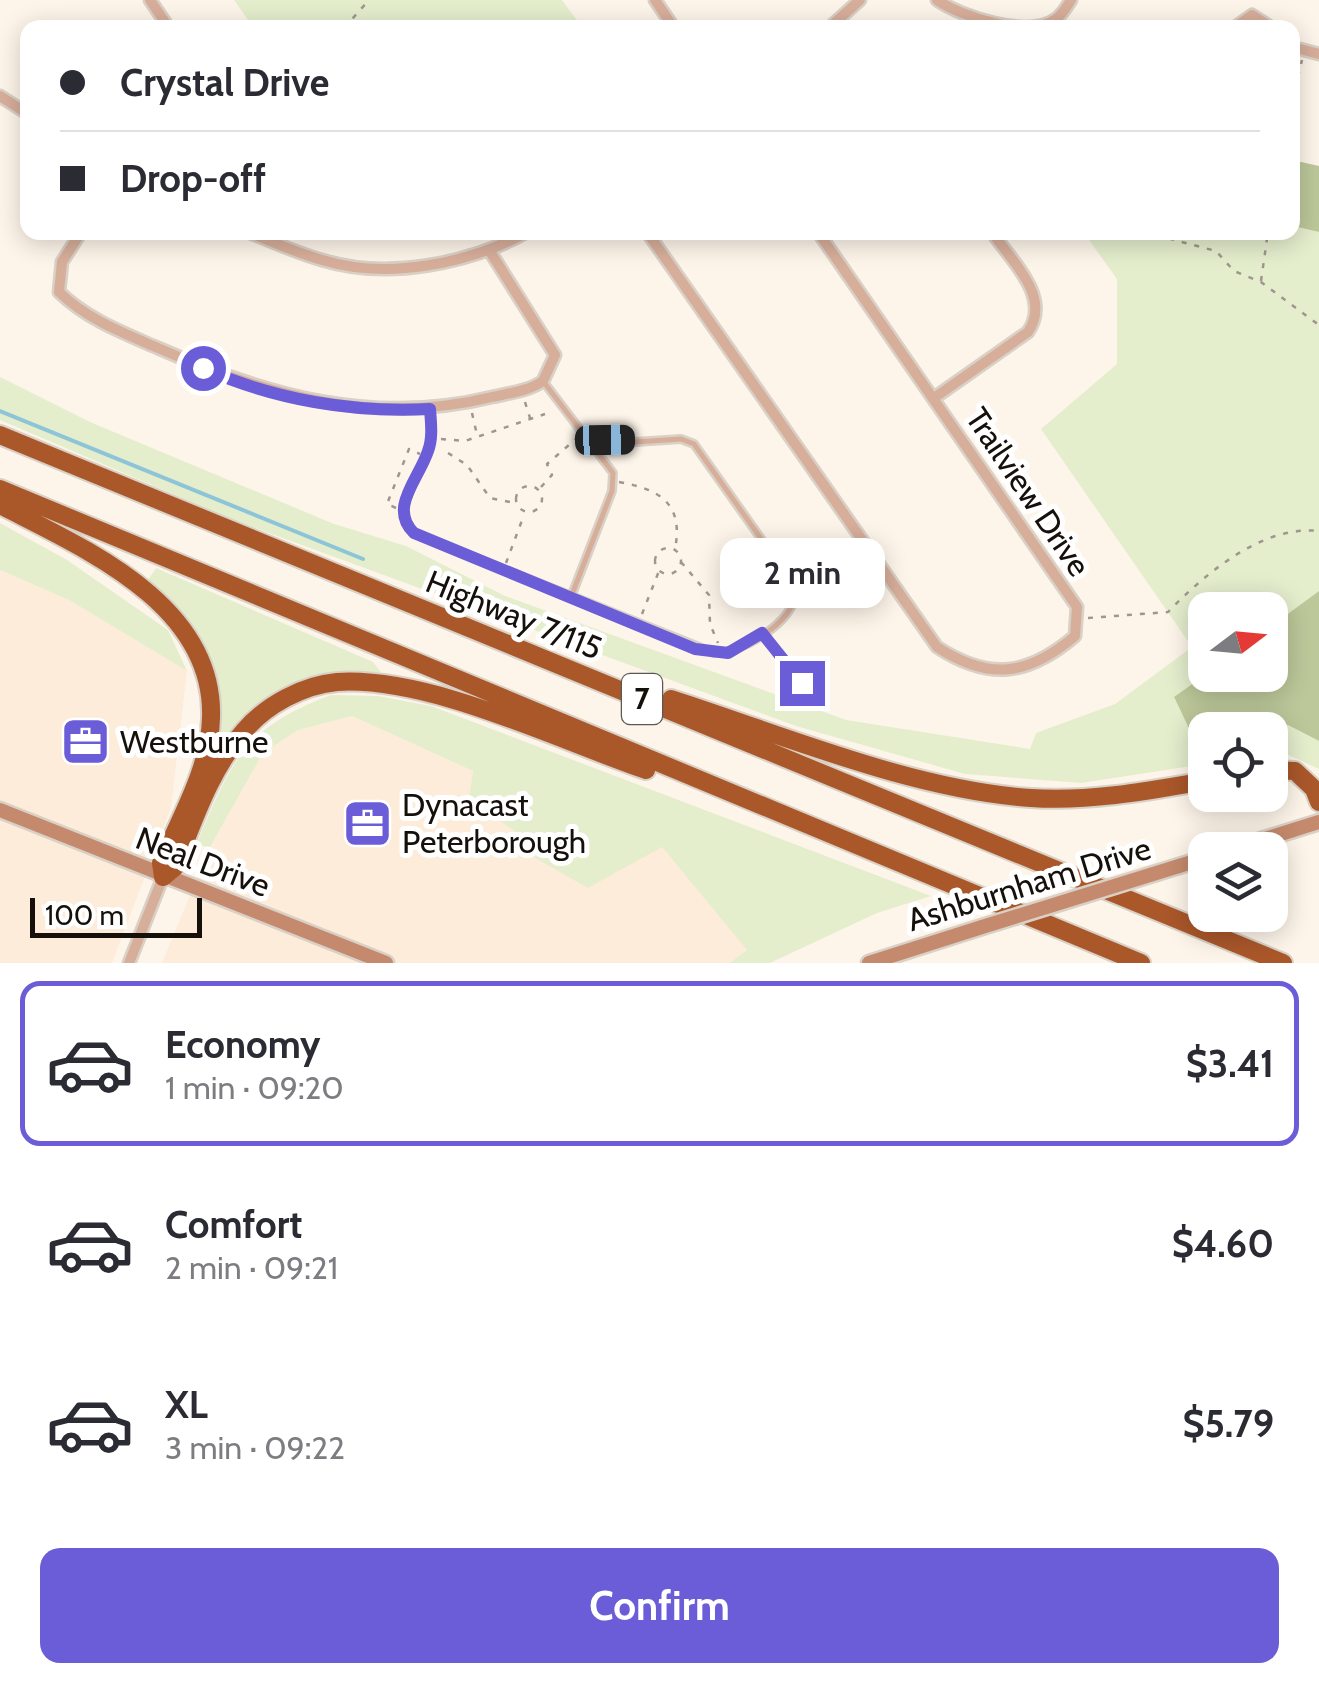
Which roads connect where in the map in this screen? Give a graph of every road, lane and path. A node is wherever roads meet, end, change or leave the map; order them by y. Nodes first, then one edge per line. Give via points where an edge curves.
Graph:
1 (368, 0) edge
2 (860, 0) edge
3 (938, 0) edge
4 (1071, 0) edge
5 (1057, 19) junction
6 (351, 20) edge
7 (838, 20) edge
8 (990, 20) edge
9 (1050, 20) edge
10 (1062, 20) edge
11 (76, 240) edge
12 (269, 240) edge
13 (514, 240) edge
14 (653, 240) edge
15 (824, 240) edge
16 (998, 240) edge
17 (1174, 240) edge
18 (1267, 240) edge
19 (491, 253) junction
20 (1261, 282) junction
21 (1319, 325) edge
22 (544, 381) junction
23 (521, 390) junction
24 (934, 398) junction
25 (469, 403) junction
26 (430, 409) junction
27 (545, 414) dead end
28 (530, 419) junction
29 (0, 435) edge
30 (582, 435) junction
31 (478, 436) junction
32 (431, 438) junction
33 (589, 445) junction
34 (448, 454) dead end
35 (426, 456) junction
36 (613, 481) junction
37 (0, 489) edge
38 (539, 489) junction
39 (516, 502) junction
40 (0, 505) edge
41 (401, 510) junction
42 (525, 512) junction
43 (1319, 532) edge
44 (676, 549) junction
45 (681, 562) junction
46 (504, 569) junction
47 (659, 570) junction
48 (570, 597) junction
49 (1079, 619) junction
50 (638, 625) junction
51 (762, 633) junction
52 (484, 636) junction
53 (723, 653) junction
54 (802, 683) dead end
55 (1288, 771) edge
56 (706, 783) junction
57 (1188, 783) edge
58 (1319, 802) edge
59 (0, 810) edge
60 (1319, 822) edge
61 (1287, 832) edge
62 (1188, 863) edge
63 (163, 877) junction
64 (130, 963) edge
65 (386, 963) edge
66 (869, 963) edge
67 (1141, 963) edge
68 (1284, 963) edge

1 - 6 path
2 - 7 street
3 - 8 street
4 - 5 street
5 - 9 street
5 - 10 path
11 - 26 street via 62,262 59,292 82,314 211,371 304,401
12 - 19 street via 361,268
13 - 19 street
14 - 49 street, Trailview Drive via 936,647 964,665 996,672 1027,666 1075,636
15 - 24 street, Trailview Drive
16 - 24 street via 1038,298 1036,322
17 - 20 path via 1216,251 1234,271
18 - 20 path
19 - 22 street via 555,355
20 - 21 path
22 - 23 street
22 - 30 lane
23 - 25 street
23 - 28 path
24 - 49 street, Trailview Drive
25 - 26 street
25 - 31 path
26 - 32 lane
27 - 28 path
28 - 31 path
29 - 52 highway, Highway 7/115 / 7
30 - 33 lane
30 - 38 path via 548,464 552,475
31 - 32 path
32 - 35 lane
33 - 36 lane via 614,473
33 - 51 lane via 682,439 694,444 796,592 790,611
34 - 39 path via 467,465 490,498
35 - 41 lane
35 - 41 path via 408,449 386,504
36 - 44 path via 657,490 665,498
36 - 48 lane
37 - 56 highway, 7
38 - 39 path via 520,488
38 - 42 path via 538,510
39 - 42 path
40 - 63 highway via 136,584 170,612 202,664 212,720
41 - 46 lane via 414,533
42 - 46 path
43 - 49 path via 1290,528 1206,574 1168,612
44 - 45 path
44 - 47 path via 657,552
45 - 47 path via 672,574
45 - 53 path via 709,595 710,624
46 - 48 lane
47 - 50 path
48 - 50 lane
50 - 53 lane
51 - 53 lane
51 - 54 lane
52 - 57 highway via 548,651 659,696 953,785 1029,798 1084,798
52 - 68 highway, Highway 7/115 / 7
55 - 58 highway via 1314,789
56 - 63 highway via 670,778 475,707 335,682 281,700 244,731 214,774 175,867
56 - 67 highway, 7
59 - 63 main road, Neal Drive
60 - 61 main road
62 - 66 main road, Ashburnham Drive, bridge
63 - 64 street
63 - 65 main road, Neal Drive

